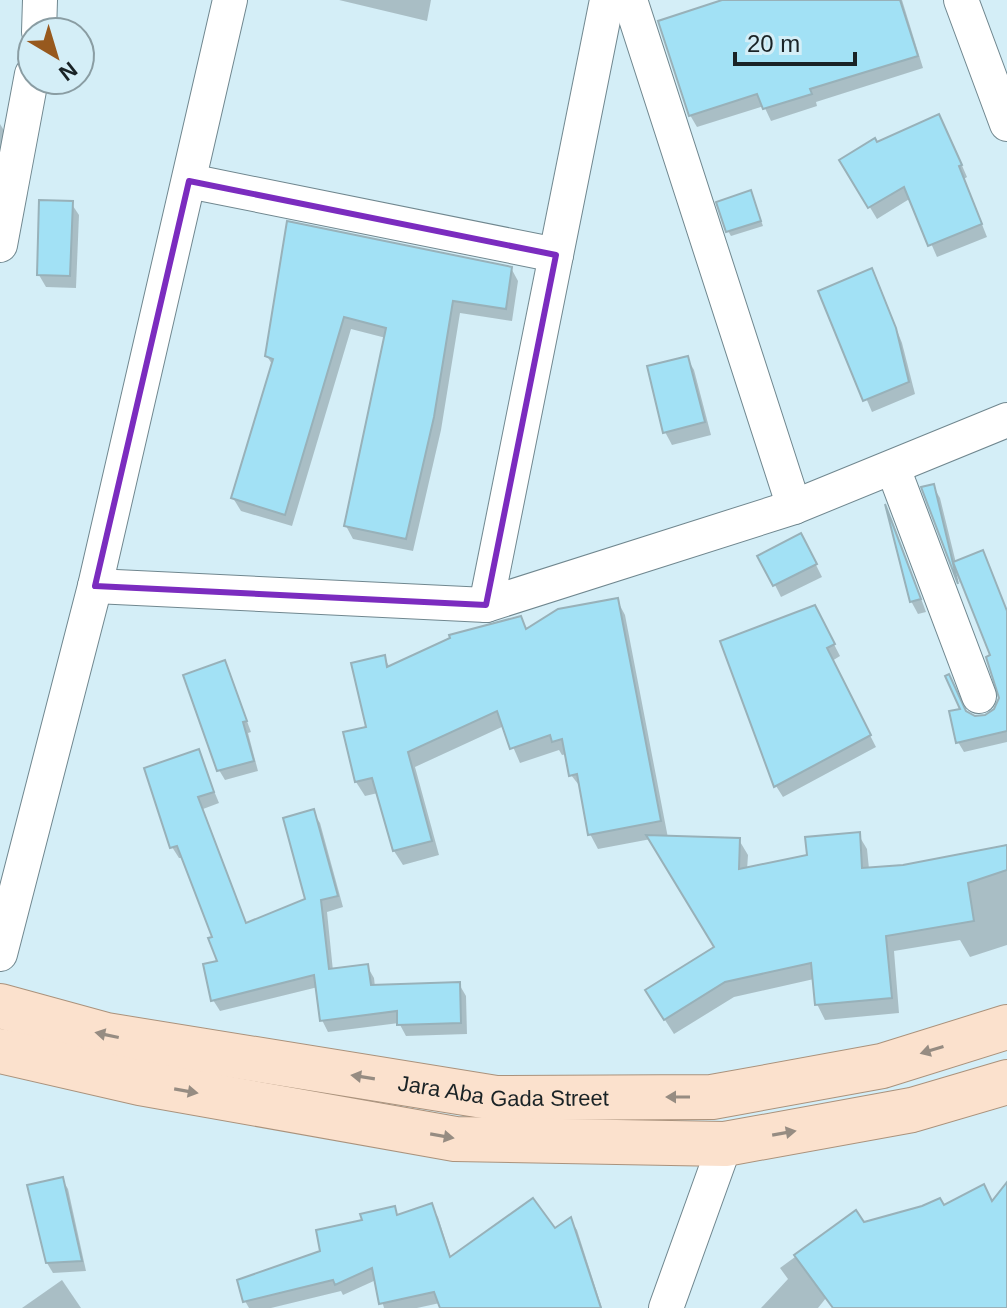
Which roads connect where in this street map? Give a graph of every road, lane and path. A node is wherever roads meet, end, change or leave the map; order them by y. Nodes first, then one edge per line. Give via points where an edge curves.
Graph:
1 (230, 0) edge
2 (607, 0) edge
3 (630, 0) edge
4 (961, 0) edge
5 (27, 96) edge
6 (1007, 124) edge
7 (189, 181) junction
8 (3, 210) edge
9 (0, 245) edge
10 (556, 255) junction
11 (1007, 420) edge
12 (893, 468) junction
13 (794, 507) junction
14 (95, 586) junction
15 (486, 605) junction
16 (979, 696) dead end
17 (0, 954) edge
18 (0, 1006) edge
19 (1007, 1027) edge
20 (0, 1051) edge
21 (1007, 1082) edge
22 (725, 1144) junction
23 (666, 1308) edge

1 - 7 street
2 - 10 street
3 - 13 street
4 - 6 street
5 - 8 street
7 - 10 street
7 - 14 street
8 - 9 street
10 - 15 street
11 - 12 street
12 - 13 street
12 - 16 street
13 - 15 street
14 - 15 street
14 - 17 street
19 -> 18 main road, Jara Aba Gada Street via 882,1066 712,1097 496,1098 106,1035
20 -> 22 main road, Jara Aba Gada Street via 140,1083 455,1139
22 -> 21 main road, Jara Aba Gada Street via 912,1110
22 - 23 street

